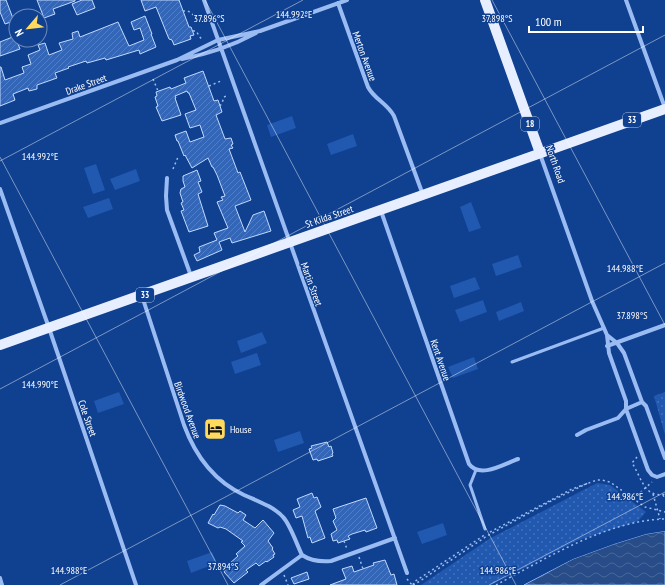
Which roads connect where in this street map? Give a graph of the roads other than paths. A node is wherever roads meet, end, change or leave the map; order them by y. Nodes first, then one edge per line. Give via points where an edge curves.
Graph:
1 (204, 0) edge
2 (347, 0) edge
3 (485, 0) edge
4 (626, 0) edge
5 (338, 3) junction
6 (260, 31) junction
7 (218, 40) junction
8 (221, 49) junction
9 (177, 60) junction
10 (665, 108) edge
11 (0, 123) edge
12 (540, 153) junction
13 (167, 178) dead end
14 (0, 189) edge
15 (423, 196) junction
16 (381, 211) junction
17 (289, 243) junction
18 (192, 278) junction
19 (142, 296) junction
20 (665, 326) edge
21 (49, 328) junction
22 (604, 328) junction
23 (607, 335) junction
24 (617, 343) junction
25 (0, 345) edge
26 (607, 346) junction
27 (512, 362) dead end
28 (642, 402) junction
29 (626, 409) junction
30 (577, 435) dead end
31 (665, 457) edge
32 (518, 459) dead end
33 (476, 470) junction
34 (665, 474) edge
35 (485, 529) dead end
36 (395, 538) junction
37 (302, 555) junction
38 (407, 573) road end
39 (0, 578) edge
40 (2, 585) edge
41 (136, 585) edge
42 (261, 585) edge

1 - 7 street, Martin Street
2 - 5 street, Drake Street
3 - 12 main road, North Road / 18
4 - 10 street
5 - 6 street, Drake Street
5 - 15 street, Merton Avenue via 368,86 394,116
6 - 7 street, Drake Street
6 - 8 street, Drake Street
7 - 8 street, Martin Street
7 - 9 street, Drake Street
8 - 9 street, Drake Street
8 - 17 street, Martin Street
9 - 11 street, Drake Street
10 - 12 main road, St Kilda Street / 33
12 - 15 main road, St Kilda Street / 33
12 - 22 street, North Road via 592,302
13 - 18 street via 167,210
14 - 21 street, Cole Street
15 - 16 main road, St Kilda Street / 33
16 - 17 main road, St Kilda Street / 33
16 - 33 street, Kent Avenue via 469,464
17 - 18 main road, St Kilda Street / 33
17 - 36 street, Martin Street
18 - 19 main road, St Kilda Street / 33
19 - 21 main road, St Kilda Street / 33
19 - 37 street, Birdwood Avenue via 184,425 199,456 223,482 284,517
20 - 24 street
21 - 25 main road, St Kilda Street / 33
21 - 41 street, Cole Street
22 - 23 street, North Road
22 - 27 lane
23 - 24 street, North Road
23 - 26 street, North Road
24 - 26 street
24 - 28 street, North Road via 624,353
26 - 29 street, North Road via 626,401
28 - 29 street
28 - 31 street, North Road via 646,406
29 - 30 street via 618,418
29 - 34 street, North Road via 649,472 656,477
32 - 33 street via 487,470
33 - 35 lane via 470,485
36 - 37 street via 331,561 314,561
36 - 38 street, Martin Street
37 - 42 street
39 - 40 street

